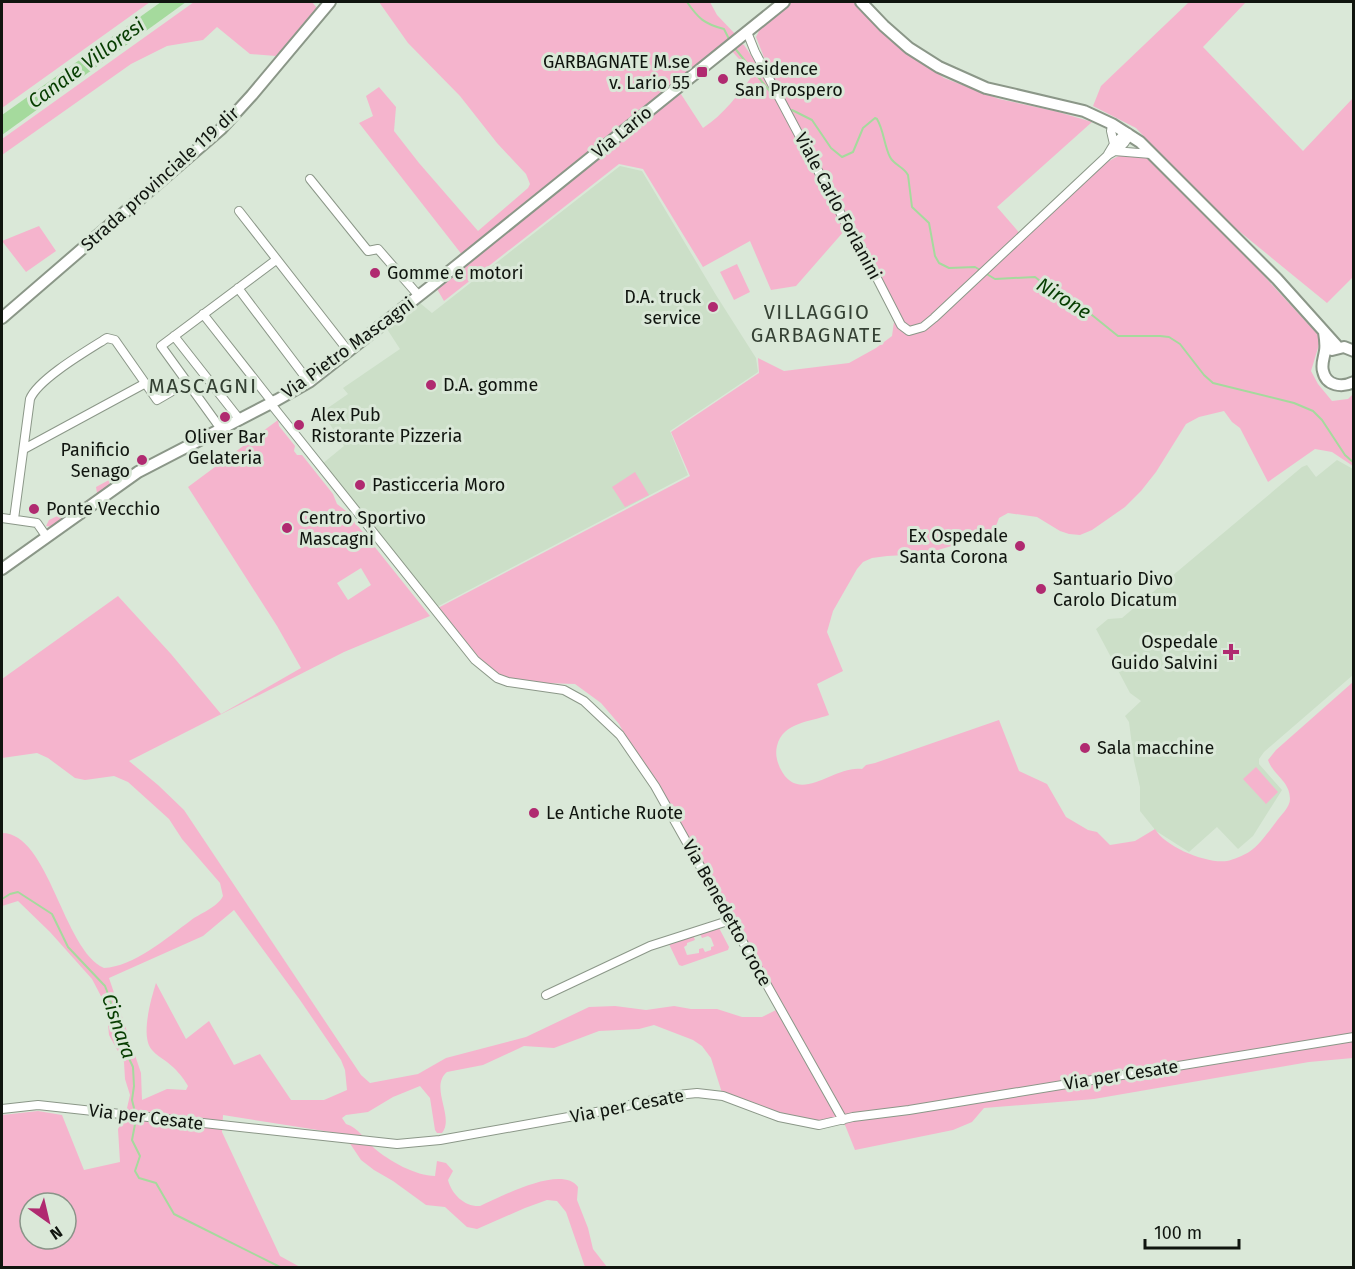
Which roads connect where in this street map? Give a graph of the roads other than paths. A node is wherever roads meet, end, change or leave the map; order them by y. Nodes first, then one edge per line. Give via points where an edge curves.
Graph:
1 (330, 2) edge
2 (784, 2) edge
3 (861, 2) edge
4 (747, 32) junction
5 (1112, 124) junction
6 (1127, 133) junction
7 (1112, 150) junction
8 (1155, 154) junction
9 (310, 179) dead end
10 (239, 211) dead end
11 (276, 260) junction
12 (459, 263) joint
13 (238, 288) junction
14 (419, 296) junction
15 (203, 314) junction
16 (2, 318) edge
17 (1324, 332) junction
18 (174, 336) junction
19 (1338, 347) junction
20 (1353, 351) edge
21 (349, 352) junction
22 (1324, 359) junction
23 (188, 382) junction
24 (309, 382) junction
25 (1353, 382) edge
26 (144, 384) junction
27 (272, 403) junction
28 (240, 420) junction
29 (221, 429) junction
30 (24, 449) junction
31 (2, 518) edge
32 (14, 519) junction
33 (46, 537) junction
34 (2, 569) edge
35 (731, 920) junction
36 (546, 994) dead end
37 (1353, 1037) edge
38 (2, 1109) edge
39 (843, 1120) junction

1 - 16 street, Strada provinciale 119 dir via 221,129
2 - 4 street, Via Lario
3 - 5 street via 909,48 955,75 1002,93 1084,111
4 - 7 street, Viale Carlo Forlanini via 838,210 903,327 913,331 928,324
4 - 12 street, Via Lario
5 - 6 street
5 - 7 street
6 - 7 street, Viale Carlo Forlanini via 1125,142
6 - 8 street
7 - 8 street
8 - 17 street
9 - 14 street via 368,251 378,249
10 - 11 street
11 - 13 street
11 - 21 street
12 - 14 street, Via Pietro Mascagni
13 - 15 street
13 - 24 street
14 - 21 street, Via Pietro Mascagni
15 - 18 street
15 - 27 street, Via Benedetto Croce
17 - 19 street
17 - 22 street
18 - 23 street via 161,346
18 - 28 street
19 - 20 street
19 - 22 street
21 - 24 street, Via Pietro Mascagni
22 - 25 street via 1322,368 1328,380 1341,386
23 - 26 street via 157,400
23 - 29 street
24 - 27 street, Via Pietro Mascagni
26 - 30 street
26 - 30 street via 115,340 107,338 76,357 32,394
27 - 28 street, Via Pietro Mascagni
27 - 35 street, Via Benedetto Croce via 444,622 489,673 508,682 564,690 584,700 612,725 655,786
28 - 29 street, Via Pietro Mascagni
29 - 33 street, Via Pietro Mascagni via 138,472
30 - 32 street
31 - 32 street
32 - 33 street via 37,523
33 - 34 street, Via Pietro Mascagni
35 - 36 street via 650,946
35 - 39 street, Via Benedetto Croce
37 - 39 street, Via per Cesate
38 - 39 street, Via per Cesate via 39,1105 387,1144 440,1140 697,1093 723,1096 779,1117 819,1125

